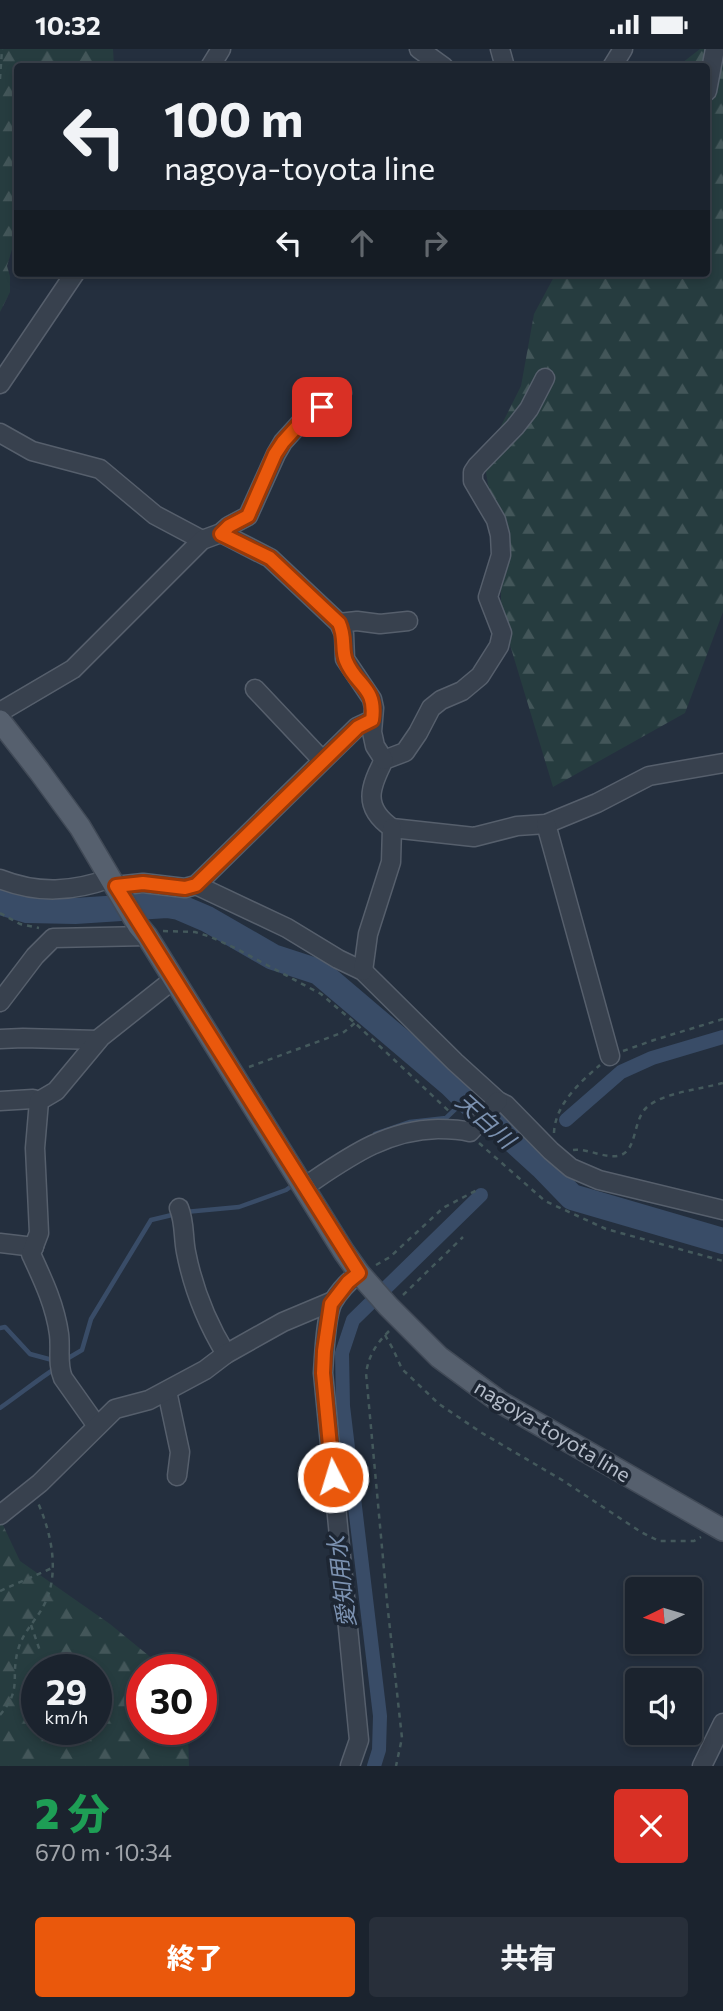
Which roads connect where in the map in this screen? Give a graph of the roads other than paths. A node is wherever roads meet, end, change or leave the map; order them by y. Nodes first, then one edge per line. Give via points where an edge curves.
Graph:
1 (419, 49) edge
2 (715, 49) edge
3 (438, 63) edge
4 (710, 75) edge
5 (72, 277) edge
6 (545, 378) dead end
7 (0, 384) edge
8 (342, 393) dead end
9 (0, 433) edge
10 (221, 534) junction
11 (202, 540) junction
12 (408, 621) dead end
13 (339, 623) junction
14 (255, 689) dead end
15 (0, 712) edge
16 (372, 720) junction
17 (0, 721) edge
18 (322, 760) junction
19 (384, 760) junction
20 (723, 764) edge
21 (546, 824) junction
22 (391, 828) junction
23 (0, 879) edge
24 (115, 885) junction
25 (196, 885) junction
26 (143, 930) junction
27 (363, 971) junction
28 (174, 979) junction
29 (0, 1002) edge
30 (0, 1039) edge
31 (98, 1040) junction
32 (610, 1056) dead end
33 (0, 1101) edge
34 (39, 1101) junction
35 (498, 1101) junction
36 (304, 1187) junction
37 (179, 1208) dead end
38 (723, 1210) edge
39 (0, 1243) edge
40 (34, 1247) junction
41 (362, 1277) junction
42 (331, 1304) junction
43 (226, 1355) junction
44 (167, 1391) junction
45 (97, 1426) junction
46 (177, 1476) dead end
47 (0, 1515) edge
48 (718, 1527) edge
49 (723, 1723) edge
50 (350, 1766) edge
51 (702, 1766) edge

1 - 3 street
2 - 4 street
5 - 7 street
6 - 19 street via 529,409 473,472 476,488 500,535 501,555 488,597 502,633 499,646 480,677 431,708 405,752
8 - 10 street via 291,432 275,454 248,516
9 - 11 street via 32,451 100,469 155,515
10 - 11 street
10 - 13 street via 270,558
11 - 15 street via 73,669
12 - 13 street
13 - 16 street via 345,659 372,699
14 - 18 street
16 - 18 street
16 - 19 street via 375,746
17 - 24 main road, nagoya-toyota line via 80,827
18 - 25 street
19 - 22 street via 370,791 382,821
20 - 21 street via 649,775
21 - 22 street via 474,837
21 - 32 street
22 - 27 street via 391,862 368,934
23 - 24 street via 51,890
24 - 25 street
24 - 26 main road, nagoya-toyota line
25 - 27 street
26 - 28 main road, nagoya-toyota line
26 - 29 street via 49,941
27 - 35 street
28 - 31 street
28 - 36 main road, nagoya-toyota line
30 - 31 street
31 - 34 street via 57,1091
33 - 34 street
34 - 40 street via 34,1148 39,1233
35 - 36 street via 465,1130 407,1131 350,1156
35 - 38 street via 571,1168 599,1180
36 - 41 main road, nagoya-toyota line
37 - 43 street via 199,1297
39 - 40 street
40 - 45 street via 31,1254 51,1298 60,1336 63,1378
41 - 42 street via 348,1282
41 - 48 main road, nagoya-toyota line via 439,1357 500,1402
42 - 43 street via 333,1301 284,1322
42 - 50 street via 323,1373 359,1739
43 - 44 street
44 - 45 street via 116,1409
44 - 46 street via 180,1452
45 - 47 street
49 - 51 street

